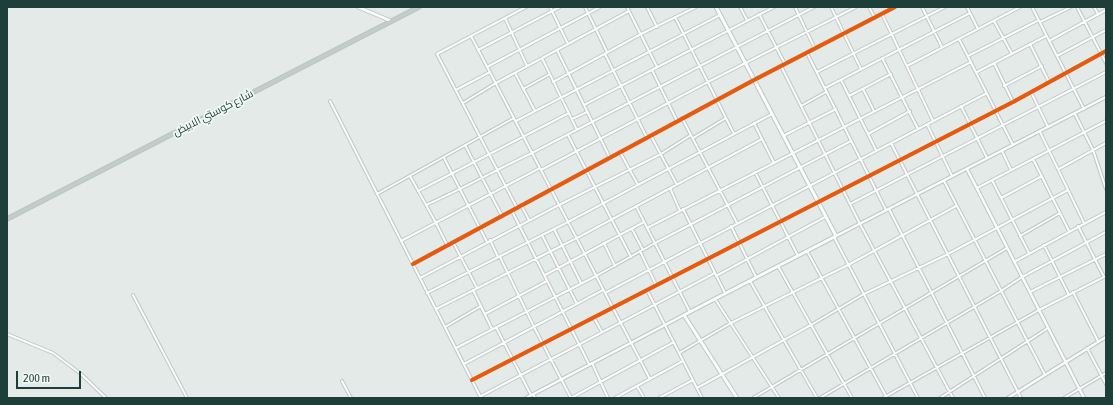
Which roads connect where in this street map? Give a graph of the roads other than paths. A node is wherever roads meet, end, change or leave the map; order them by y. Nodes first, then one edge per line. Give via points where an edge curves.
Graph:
1 (358, 7) edge
2 (419, 7) edge
3 (526, 7) edge
4 (550, 7) edge
5 (560, 7) edge
6 (586, 7) edge
7 (600, 7) edge
8 (627, 7) edge
9 (647, 7) edge
10 (696, 7) edge
11 (716, 7) edge
12 (740, 7) edge
13 (774, 7) edge
14 (795, 7) edge
15 (814, 7) edge
16 (831, 7) edge
17 (856, 7) edge
18 (869, 7) edge
19 (895, 7) edge
20 (922, 7) edge
21 (945, 7) edge
22 (967, 7) edge
23 (1020, 7) edge
24 (1032, 7) edge
25 (1071, 7) edge
26 (1077, 7) edge
27 (1094, 7) edge
28 (692, 8) edge
29 (1106, 10) edge
30 (552, 11) junction
31 (629, 11) junction
32 (588, 13) junction
33 (970, 13) junction
34 (759, 14) junction
35 (882, 14) junction
36 (1098, 14) junction
37 (720, 15) junction
38 (798, 15) junction
39 (927, 16) junction
40 (676, 17) junction
41 (505, 18) junction
42 (836, 18) junction
43 (875, 18) junction
44 (747, 20) junction
45 (994, 21) junction
46 (1039, 21) junction
47 (391, 22) junction
48 (1085, 22) junction
49 (657, 27) junction
50 (560, 28) junction
51 (596, 29) junction
52 (978, 29) junction
53 (728, 30) junction
54 (1106, 30) edge
55 (768, 31) junction
56 (512, 32) junction
57 (934, 32) junction
58 (807, 33) junction
59 (844, 33) junction
60 (641, 34) junction
61 (684, 34) junction
62 (891, 34) junction
63 (471, 36) junction
64 (1046, 36) junction
65 (1092, 37) junction
66 (1004, 38) junction
67 (959, 39) junction
68 (1049, 41) junction
69 (568, 44) junction
70 (1030, 44) junction
71 (737, 46) junction
72 (776, 47) junction
73 (814, 48) junction
74 (942, 48) junction
75 (692, 49) junction
76 (898, 49) junction
77 (478, 50) junction
78 (520, 50) junction
79 (557, 50) junction
80 (650, 52) junction
81 (1106, 52) edge
82 (606, 53) junction
83 (807, 53) junction
84 (854, 53) junction
85 (1012, 54) junction
86 (1101, 54) junction
87 (968, 56) junction
88 (1057, 56) junction
89 (542, 58) junction
90 (882, 58) junction
91 (971, 62) junction
92 (746, 63) junction
93 (994, 63) junction
94 (1106, 63) edge
95 (785, 64) junction
96 (527, 66) junction
97 (700, 66) junction
98 (781, 66) junction
99 (907, 66) junction
100 (1042, 66) junction
101 (487, 67) junction
102 (657, 67) junction
103 (861, 69) junction
104 (652, 70) junction
105 (613, 71) junction
106 (490, 72) junction
107 (515, 72) junction
108 (817, 72) junction
109 (976, 72) junction
110 (1106, 72) edge
111 (568, 73) junction
112 (550, 74) junction
113 (891, 74) junction
114 (1066, 74) junction
115 (754, 80) junction
116 (841, 80) junction
117 (553, 82) junction
118 (708, 82) junction
119 (1050, 82) junction
120 (496, 83) junction
121 (621, 86) junction
122 (1004, 86) junction
123 (661, 87) junction
124 (825, 88) junction
125 (523, 89) junction
126 (863, 89) junction
127 (918, 89) junction
128 (1073, 89) junction
129 (456, 90) junction
130 (576, 90) junction
131 (826, 92) junction
132 (1031, 92) junction
133 (987, 93) junction
134 (849, 96) junction
135 (902, 97) junction
136 (561, 98) junction
137 (1106, 98) edge
138 (717, 100) junction
139 (330, 102) dead end
140 (1013, 102) junction
141 (463, 103) junction
142 (629, 103) junction
143 (668, 103) junction
144 (584, 105) junction
145 (801, 106) junction
146 (961, 106) junction
147 (1039, 107) junction
148 (836, 109) junction
149 (1084, 109) junction
150 (996, 110) junction
151 (535, 111) junction
152 (874, 111) junction
153 (910, 111) junction
154 (587, 112) junction
155 (568, 113) junction
156 (772, 114) junction
157 (1075, 114) junction
158 (514, 118) junction
159 (682, 118) junction
160 (726, 118) junction
161 (860, 118) junction
162 (637, 119) junction
163 (572, 120) junction
164 (516, 121) junction
165 (677, 121) junction
166 (933, 121) junction
167 (1106, 121) edge
168 (593, 122) junction
169 (754, 123) junction
170 (809, 123) junction
171 (927, 124) junction
172 (970, 124) junction
173 (1003, 125) junction
174 (844, 126) junction
175 (1048, 127) junction
176 (918, 128) junction
177 (577, 130) junction
178 (1040, 132) junction
179 (1085, 132) junction
180 (734, 134) junction
181 (868, 134) junction
182 (568, 135) junction
183 (523, 136) junction
184 (651, 136) junction
185 (783, 136) junction
186 (480, 137) junction
187 (692, 137) junction
188 (647, 138) junction
189 (601, 139) junction
190 (762, 139) junction
191 (977, 139) junction
192 (818, 140) junction
193 (851, 141) junction
194 (935, 141) junction
195 (891, 142) junction
196 (1106, 143) edge
197 (465, 145) junction
198 (1013, 145) junction
199 (876, 150) junction
200 (1049, 150) junction
201 (1093, 150) junction
202 (576, 151) junction
203 (1002, 151) junction
204 (620, 152) junction
205 (700, 152) junction
206 (489, 153) junction
207 (792, 153) junction
208 (532, 154) junction
209 (661, 154) junction
210 (825, 155) junction
211 (943, 156) junction
212 (443, 158) junction
213 (610, 158) junction
214 (860, 158) junction
215 (987, 158) junction
216 (1033, 159) junction
217 (900, 160) junction
218 (474, 161) junction
219 (774, 163) junction
220 (708, 168) junction
221 (1059, 168) junction
222 (497, 169) junction
223 (540, 169) junction
224 (630, 169) junction
225 (669, 169) junction
226 (800, 169) junction
227 (967, 169) junction
228 (1011, 170) junction
229 (586, 171) junction
230 (755, 172) junction
231 (834, 172) junction
232 (451, 173) junction
233 (908, 175) junction
234 (410, 176) junction
235 (869, 176) junction
236 (952, 176) junction
237 (1042, 176) junction
238 (482, 178) junction
239 (992, 180) junction
240 (944, 181) junction
241 (638, 185) junction
242 (677, 185) junction
243 (809, 185) junction
244 (506, 186) junction
245 (594, 187) junction
246 (670, 188) junction
247 (763, 188) junction
248 (977, 188) junction
249 (842, 189) junction
250 (1106, 189) edge
251 (460, 190) junction
252 (551, 190) junction
253 (720, 190) junction
254 (1068, 190) junction
255 (418, 191) junction
256 (877, 191) junction
257 (377, 194) junction
258 (491, 194) junction
259 (918, 194) junction
260 (1001, 198) junction
261 (1053, 199) junction
262 (818, 202) junction
263 (603, 204) junction
264 (850, 204) junction
265 (426, 205) junction
266 (521, 205) junction
267 (559, 205) junction
268 (727, 205) junction
269 (772, 205) junction
270 (468, 206) junction
271 (636, 206) junction
272 (956, 206) junction
273 (517, 208) junction
274 (683, 209) junction
275 (888, 209) junction
276 (512, 210) junction
277 (680, 211) junction
278 (1106, 212) edge
279 (1060, 213) junction
280 (502, 216) junction
281 (825, 217) junction
282 (7, 219) edge
283 (529, 220) junction
284 (611, 220) junction
285 (931, 220) junction
286 (1013, 220) junction
287 (780, 221) junction
288 (436, 222) junction
289 (568, 222) junction
290 (644, 222) junction
291 (1084, 223) junction
292 (737, 224) junction
293 (860, 224) junction
294 (519, 225) junction
295 (691, 225) junction
296 (731, 226) junction
297 (1078, 226) junction
298 (480, 228) junction
299 (647, 228) junction
300 (998, 228) junction
301 (554, 229) junction
302 (632, 229) junction
303 (1069, 231) junction
304 (1106, 232) edge
305 (542, 235) junction
306 (620, 235) junction
307 (903, 236) junction
308 (1020, 236) junction
309 (788, 237) junction
310 (835, 237) junction
311 (577, 238) junction
312 (974, 240) junction
313 (401, 241) junction
314 (489, 241) junction
315 (454, 242) junction
316 (528, 242) junction
317 (739, 242) junction
318 (1086, 242) junction
319 (604, 243) junction
320 (655, 243) junction
321 (700, 243) junction
322 (447, 245) junction
323 (1044, 245) junction
324 (562, 246) junction
325 (1007, 248) junction
326 (642, 251) junction
327 (807, 251) junction
328 (874, 251) junction
329 (550, 252) junction
330 (584, 254) junction
331 (948, 254) junction
332 (1029, 254) junction
333 (1106, 254) edge
334 (461, 256) junction
335 (798, 256) junction
336 (499, 257) junction
337 (631, 257) junction
338 (536, 259) junction
339 (708, 259) junction
340 (747, 259) junction
341 (1095, 259) junction
342 (570, 261) junction
343 (985, 261) junction
344 (1052, 261) junction
345 (664, 262) junction
346 (1014, 262) junction
347 (413, 264) junction
348 (848, 265) junction
349 (615, 266) junction
350 (778, 266) junction
351 (558, 268) junction
352 (919, 268) junction
353 (649, 270) junction
354 (469, 272) junction
355 (508, 273) junction
356 (716, 274) junction
357 (545, 276) junction
358 (596, 276) junction
359 (959, 276) junction
360 (672, 277) junction
361 (756, 277) junction
362 (1022, 277) junction
363 (1060, 277) junction
364 (1105, 277) edge
365 (420, 278) junction
366 (822, 278) junction
367 (750, 280) junction
368 (547, 281) junction
369 (890, 281) junction
370 (581, 284) junction
371 (656, 285) junction
372 (477, 288) junction
373 (570, 289) junction
374 (473, 290) junction
375 (647, 290) junction
376 (604, 291) junction
377 (1001, 291) junction
378 (680, 292) junction
379 (1030, 292) junction
380 (1073, 292) junction
381 (428, 293) junction
382 (725, 293) junction
383 (792, 293) junction
384 (932, 293) junction
385 (864, 294) junction
386 (133, 295) dead end
387 (1069, 295) junction
388 (519, 296) junction
389 (555, 297) junction
390 (715, 299) junction
391 (577, 304) junction
392 (481, 306) junction
393 (655, 306) junction
394 (764, 306) junction
395 (975, 307) junction
396 (613, 308) junction
397 (838, 308) junction
398 (905, 308) junction
399 (436, 309) junction
400 (1039, 310) junction
401 (526, 312) junction
402 (563, 312) junction
403 (690, 312) junction
404 (485, 314) junction
405 (684, 315) junction
406 (594, 317) junction
407 (1017, 322) junction
408 (620, 323) junction
409 (731, 323) junction
410 (947, 323) junction
411 (879, 324) junction
412 (665, 325) junction
413 (811, 325) junction
414 (445, 327) junction
415 (496, 327) junction
416 (534, 327) junction
417 (1048, 328) junction
418 (492, 329) junction
419 (572, 329) junction
420 (602, 332) junction
421 (7, 334) edge
422 (1106, 337) edge
423 (854, 338) junction
424 (921, 338) junction
425 (991, 338) junction
426 (700, 340) junction
427 (784, 340) junction
428 (1027, 341) junction
429 (1098, 341) junction
430 (631, 342) junction
431 (674, 342) junction
432 (504, 343) junction
433 (543, 344) junction
434 (579, 344) junction
435 (456, 348) junction
436 (1087, 348) junction
437 (679, 353) junction
438 (962, 353) junction
439 (827, 354) junction
440 (895, 354) junction
441 (753, 357) junction
442 (1001, 358) junction
443 (513, 359) junction
444 (551, 359) junction
445 (640, 360) junction
446 (683, 361) junction
447 (1065, 362) junction
448 (464, 364) junction
449 (590, 364) junction
450 (871, 368) junction
451 (937, 368) junction
452 (801, 370) junction
453 (1106, 373) edge
454 (722, 374) junction
455 (521, 375) junction
456 (1045, 375) junction
457 (974, 376) junction
458 (1101, 376) junction
459 (561, 379) junction
460 (650, 379) junction
461 (472, 380) junction
462 (693, 380) junction
463 (342, 381) dead end
464 (601, 382) junction
465 (910, 383) junction
466 (845, 384) junction
467 (1106, 384) edge
468 (637, 386) junction
469 (772, 387) junction
470 (697, 388) junction
471 (1079, 389) junction
472 (950, 392) junction
473 (1018, 392) junction
474 (532, 395) junction
475 (481, 397) edge
476 (886, 397) edge
477 (106, 398) edge
478 (187, 398) edge
479 (351, 398) edge
480 (526, 398) edge
481 (535, 398) edge
482 (571, 398) edge
483 (608, 398) edge
484 (615, 398) edge
485 (644, 398) edge
486 (659, 398) edge
487 (701, 398) edge
488 (737, 398) edge
489 (753, 398) edge
490 (779, 398) edge
491 (817, 398) edge
492 (820, 398) edge
493 (852, 398) edge
494 (918, 398) edge
495 (940, 398) edge
496 (953, 398) edge
497 (985, 398) edge
498 (1008, 398) edge
499 (1021, 398) edge
500 (1064, 398) edge
501 (1084, 398) edge

1 - 47 street
2 - 47 highway, شارع كوستي الابيض
3 - 41 street
4 - 30 street
5 - 30 street
6 - 32 street
7 - 32 street
8 - 31 street
9 - 49 street
10 - 28 street
11 - 37 main road
12 - 44 street
13 - 34 street
14 - 38 street
15 - 38 street
16 - 42 street
17 - 42 street
18 - 43 street
19 - 35 street
20 - 39 street
21 - 39 street
22 - 33 street
23 - 45 street
24 - 46 street
25 - 46 street
26 - 48 street
27 - 36 street
28 - 40 street
29 - 36 street
30 - 50 street
30 - 56 street
31 - 51 street
31 - 60 street
32 - 50 street
32 - 51 street
33 - 52 street
33 - 57 street
34 - 44 street
34 - 55 street
35 - 43 street
35 - 62 street
36 - 48 street
37 - 53 main road
37 - 61 street
38 - 55 street
38 - 58 street
39 - 57 street
39 - 62 street
40 - 49 street
40 - 61 street
41 - 56 street
41 - 63 street
42 - 58 street
42 - 59 street
43 - 59 street
44 - 53 street
45 - 52 street
45 - 66 street
46 - 64 street
46 - 66 street
47 - 282 highway, شارع كوستي الابيض
48 - 65 street
48 - 68 street
49 - 60 street
50 - 69 street
50 - 78 street
51 - 69 street
51 - 82 street
52 - 67 street
53 - 71 main road
53 - 75 street
54 - 65 street
55 - 71 street
55 - 72 street
56 - 77 street
56 - 78 street
57 - 74 street
57 - 76 street
58 - 72 street
58 - 73 street
59 - 73 street
59 - 84 street
60 - 80 street
60 - 82 street
61 - 75 street
61 - 80 street
62 - 76 street
62 - 84 street
63 - 77 street
63 - 129 street via 437,54
64 - 68 street
64 - 70 street
65 - 86 street
65 - 88 street
66 - 85 street
66 - 87 street
67 - 74 street
67 - 87 street
68 - 88 street
69 - 79 street
70 - 85 street
70 - 100 street
71 - 92 main road
71 - 97 street
72 - 92 street
72 - 95 street
73 - 83 street
74 - 99 street
75 - 97 street
75 - 102 street
76 - 90 street
76 - 99 street
77 - 101 street
78 - 96 street
78 - 101 street
79 - 89 street
79 - 111 street
80 - 102 street
80 - 105 street
81 - 86 street
82 - 105 street
82 - 111 street
83 - 95 street
83 - 108 street
84 - 103 street
84 - 108 street
85 - 93 street
86 - 94 street
86 - 114 street
87 - 91 street
88 - 114 street
89 - 96 street
89 - 112 street
90 - 103 street
90 - 113 street
91 - 109 street
91 - 127 street
92 - 115 main road
92 - 118 street
93 - 109 street
93 - 122 street
95 - 98 street
96 - 107 street
97 - 118 street
97 - 123 street
98 - 115 street
98 - 145 street
99 - 127 street
100 - 119 street
100 - 122 street
101 - 106 street
102 - 104 street
103 - 116 street
104 - 121 street
104 - 123 street
105 - 121 street
105 - 130 street
106 - 120 street
106 - 129 street
107 - 120 street
107 - 125 street
108 - 124 street
109 - 133 street
110 - 128 street
111 - 117 street
111 - 130 street
112 - 117 street
112 - 125 street
113 - 126 street
113 - 135 street
114 - 119 street
114 - 128 street
115 - 138 street
115 - 156 main road
116 - 124 street
116 - 134 street
117 - 136 street
118 - 138 street
118 - 143 street
119 - 132 street
120 - 141 street
120 - 158 street
121 - 142 street
121 - 144 street
122 - 140 street
123 - 142 street
123 - 143 street
124 - 131 street
125 - 151 street
126 - 134 street
126 - 152 street
127 - 135 street
127 - 166 street
128 - 147 street
128 - 149 street
129 - 141 street
130 - 136 street
130 - 144 street
131 - 145 street
131 - 148 street
132 - 140 street
132 - 147 street
133 - 146 street
133 - 150 street
134 - 161 street
135 - 152 street
135 - 153 street
136 - 151 street
136 - 155 street
137 - 149 street
138 - 159 street
138 - 160 street
139 - 257 street
140 - 150 street
141 - 186 street
142 - 162 street
142 - 168 street
143 - 162 street
143 - 165 street
144 - 154 street
145 - 170 street
146 - 166 street
146 - 172 street
147 - 173 street
147 - 175 street
148 - 170 street
148 - 174 street
149 - 157 street
150 - 172 street
150 - 173 street
151 - 164 street
152 - 161 street
153 - 176 street
153 - 181 street
154 - 163 street
154 - 168 street
155 - 163 street
155 - 183 street
156 - 169 street
156 - 185 main road
157 - 175 street
157 - 179 street
158 - 164 street
158 - 186 street
159 - 165 street
159 - 187 street
160 - 180 street
160 - 187 street
161 - 174 street
161 - 181 street
162 - 188 street
162 - 189 street
163 - 177 street
164 - 183 street
165 - 184 street
166 - 171 street
167 - 179 street
168 - 177 street
168 - 189 street
169 - 180 street
169 - 190 street
170 - 185 street
170 - 192 street
171 - 176 street
171 - 194 street
172 - 191 street
172 - 194 street
173 - 191 street
173 - 198 street
174 - 192 street
174 - 193 street
175 - 178 street
176 - 195 street
177 - 182 street
178 - 198 street
178 - 200 street
179 - 200 street
179 - 201 street
180 - 205 street
181 - 199 street
182 - 202 street
182 - 208 street
183 - 206 street
183 - 208 street
184 - 188 street
184 - 209 street
185 - 207 main road
186 - 197 street
186 - 206 street
187 - 205 street
187 - 209 street
188 - 204 street
189 - 202 street
189 - 213 street
190 - 219 street
190 - 220 street
191 - 211 street
191 - 215 street
192 - 207 street
192 - 210 street
193 - 210 street
193 - 214 street
194 - 211 street
194 - 217 street
195 - 199 street
195 - 217 street
196 - 201 street
197 - 212 street
197 - 218 street
198 - 203 street
199 - 214 street
200 - 216 street
200 - 221 street
201 - 221 street
201 - 250 street
202 - 223 street
202 - 229 street
203 - 215 street
203 - 228 street
204 - 213 street
204 - 224 street
205 - 220 street
205 - 225 street
206 - 218 street
206 - 222 street
207 - 219 street
207 - 226 main road
208 - 222 street
208 - 223 street
209 - 224 street
209 - 225 street
210 - 226 street
210 - 231 street
211 - 233 street
211 - 236 street
212 - 232 street
212 - 234 street
213 - 229 street
214 - 231 street
214 - 235 street
215 - 227 street
216 - 228 street
216 - 237 street
217 - 233 street
217 - 235 street
218 - 232 street
218 - 238 street
219 - 230 street
220 - 242 street
220 - 253 street
221 - 254 street
222 - 238 street
222 - 244 street
223 - 244 street
223 - 252 street
224 - 241 street
224 - 245 street
225 - 241 street
225 - 242 street
226 - 243 main road
226 - 247 street
227 - 236 street
227 - 248 street
228 - 239 street
229 - 245 street
229 - 252 street
230 - 247 street
230 - 253 street
231 - 243 street
231 - 249 street
232 - 251 street
232 - 255 street
233 - 256 street
233 - 259 street
234 - 255 street
234 - 257 street
235 - 249 street
235 - 256 street
236 - 240 street
237 - 260 street
237 - 261 street
238 - 251 street
238 - 258 street
239 - 248 street
239 - 260 street
240 - 259 street
240 - 272 street
241 - 263 street
242 - 246 street
243 - 262 main road
243 - 269 street
244 - 258 street
244 - 273 street
245 - 263 street
245 - 267 street
246 - 271 street
246 - 277 street
247 - 268 street
247 - 269 street
248 - 300 street
249 - 262 street
249 - 264 street
251 - 265 street
251 - 270 street
252 - 266 street
252 - 267 street
253 - 268 street
253 - 274 street
254 - 261 street
254 - 291 street
255 - 265 street
256 - 264 street
256 - 275 street
257 - 313 street
258 - 270 street
258 - 280 street
259 - 275 street
259 - 285 street
260 - 286 street
261 - 279 street
261 - 286 street
262 - 281 main road
262 - 287 street
263 - 284 street
263 - 289 street
264 - 293 street
265 - 288 street
266 - 273 street
266 - 283 street
267 - 283 street
267 - 289 street
268 - 292 street
268 - 295 street
269 - 287 street
269 - 292 street
270 - 288 street
270 - 298 street
271 - 284 street
271 - 290 street
272 - 285 street
272 - 312 street
273 - 276 street
274 - 277 street
274 - 295 street
275 - 293 street
275 - 307 street
276 - 280 street
276 - 294 street
277 - 299 street
278 - 291 street
279 - 303 street
279 - 308 street
280 - 298 street
281 - 309 street
281 - 310 main road
283 - 294 street
284 - 306 street
284 - 311 street
285 - 307 street
285 - 331 street
286 - 300 street
286 - 308 street
287 - 309 street
287 - 317 street
288 - 313 street
288 - 322 street
289 - 301 street
289 - 311 street
290 - 299 street
290 - 302 street
291 - 297 street
292 - 296 street
293 - 310 street
293 - 328 street
294 - 314 street
294 - 316 street
295 - 320 street
295 - 321 street
296 - 317 street
296 - 321 street
297 - 303 street
297 - 318 street
298 - 314 street
298 - 315 street
299 - 320 street
300 - 312 street
300 - 325 street
301 - 305 street
301 - 324 street
302 - 306 street
302 - 326 street
303 - 323 street
304 - 318 street
305 - 316 street
305 - 329 street
306 - 319 street
306 - 337 street
307 - 328 street
307 - 352 street
308 - 332 street
309 - 335 street
309 - 340 street
310 - 327 main road
310 - 348 street
311 - 324 street
311 - 330 street
312 - 331 street
312 - 343 street
313 - 347 street
314 - 334 street
314 - 336 street
315 - 322 street
315 - 334 street
316 - 336 street
316 - 338 street
317 - 339 street
317 - 340 street
318 - 341 street
318 - 344 street
319 - 330 street
319 - 349 street
320 - 326 street
320 - 345 street
321 - 339 street
321 - 345 street
322 - 347 street
323 - 332 street
323 - 344 street
324 - 329 street
324 - 342 street
325 - 343 street
325 - 346 street
326 - 337 street
326 - 353 street
327 - 335 main road
327 - 366 street
328 - 348 street
328 - 369 street
329 - 338 street
329 - 351 street
330 - 342 street
330 - 358 street
331 - 352 street
331 - 359 street
332 - 346 street
333 - 341 street
334 - 354 street
334 - 365 street
335 - 350 main road
336 - 354 street
336 - 355 street
337 - 349 street
338 - 355 street
338 - 357 street
339 - 356 street
339 - 360 street
340 - 356 street
340 - 361 street
341 - 363 street
341 - 364 street
342 - 351 street
342 - 370 street
343 - 359 street
343 - 377 street
344 - 362 street
344 - 363 street
345 - 353 street
345 - 360 street
346 - 362 street
347 - 365 street
348 - 366 street
348 - 385 street
349 - 358 street
350 - 361 main road
350 - 383 street
351 - 357 street
351 - 373 street
352 - 369 street
352 - 384 street
353 - 371 street
353 - 376 street
354 - 372 street
354 - 381 street
355 - 372 street
355 - 388 street
356 - 378 street
356 - 382 street
357 - 368 street
358 - 370 street
358 - 376 street
359 - 384 street
359 - 395 street
360 - 371 street
360 - 378 street
361 - 367 main road
362 - 377 street
362 - 379 street
363 - 379 street
363 - 387 street
364 - 380 street
365 - 381 street
366 - 383 street
366 - 397 street
367 - 382 main road
367 - 394 street
368 - 388 street
368 - 389 street
369 - 385 street
369 - 398 street
370 - 373 street
371 - 375 street
372 - 374 street
373 - 389 street
373 - 391 street
374 - 392 street
374 - 399 street
375 - 393 street
375 - 396 street
376 - 391 street
376 - 396 street
377 - 395 street
377 - 407 street
378 - 393 street
378 - 403 street
379 - 400 street
380 - 387 street
380 - 429 street
381 - 399 street
382 - 390 main road
383 - 394 street
383 - 413 street
384 - 398 street
384 - 410 street
385 - 397 street
385 - 411 street
386 - 478 street
387 - 400 street
388 - 401 street
388 - 404 street
389 - 401 street
389 - 402 street
390 - 403 main road
390 - 409 street
391 - 402 street
392 - 404 street
392 - 414 street
393 - 408 street
393 - 412 street
394 - 409 street
394 - 427 street
395 - 410 street
395 - 425 street
396 - 406 street
396 - 408 street
397 - 413 street
397 - 423 street
398 - 411 street
398 - 424 street
399 - 414 street
400 - 407 street
400 - 417 street
401 - 415 street
401 - 416 street
402 - 416 street
402 - 419 street
403 - 405 main road
404 - 418 street
405 - 412 street
405 - 426 main road
406 - 419 street
406 - 420 street
407 - 425 street
407 - 428 street
408 - 420 street
408 - 430 street
409 - 426 street
409 - 441 street
410 - 424 street
410 - 438 street
411 - 423 street
411 - 440 street
412 - 430 street
412 - 431 street
413 - 427 street
413 - 439 street
414 - 435 street
415 - 418 street
415 - 432 street
416 - 432 street
416 - 433 street
417 - 428 street
417 - 447 street
418 - 435 street
419 - 433 street
419 - 434 street
420 - 434 street
421 - 477 street via 54,353
422 - 429 street
423 - 439 street
423 - 450 street
424 - 440 street
424 - 451 street
425 - 438 street
425 - 442 street
426 - 437 street
426 - 454 main road
427 - 441 street
427 - 452 street
428 - 442 street
428 - 456 street
429 - 436 street
430 - 445 street
430 - 449 street
431 - 437 street
431 - 445 street
432 - 443 street
432 - 448 street
433 - 443 street
433 - 444 street
434 - 444 street
434 - 449 street
435 - 448 street
436 - 447 street
436 - 458 street
437 - 446 street
438 - 451 street
438 - 457 street
439 - 452 street
439 - 466 street
440 - 450 street
440 - 465 street
441 - 454 street
441 - 469 street
442 - 457 street
442 - 473 street
443 - 455 street
443 - 461 street
444 - 455 street
444 - 459 street
445 - 460 street
445 - 464 street
446 - 460 street
446 - 462 street
447 - 456 street
447 - 471 street
448 - 461 street
449 - 459 street
449 - 464 street
450 - 466 street
450 - 476 street
451 - 465 street
451 - 472 street
452 - 469 street
452 - 491 street
453 - 458 street
454 - 470 street
454 - 488 main road
455 - 474 street
455 - 475 street
456 - 473 street
457 - 472 street
457 - 497 street
458 - 467 street
458 - 471 street
459 - 474 street
459 - 482 street
460 - 468 street
461 - 475 street
462 - 470 street
462 - 486 street
463 - 479 street
464 - 482 street
464 - 483 street
465 - 476 street
465 - 494 street
466 - 492 street
466 - 493 street
468 - 484 street
468 - 485 street
469 - 489 street
469 - 490 street
470 - 487 street
471 - 500 street
471 - 501 street
472 - 495 street
472 - 496 street
473 - 498 street
473 - 499 street
474 - 480 street
474 - 481 street

